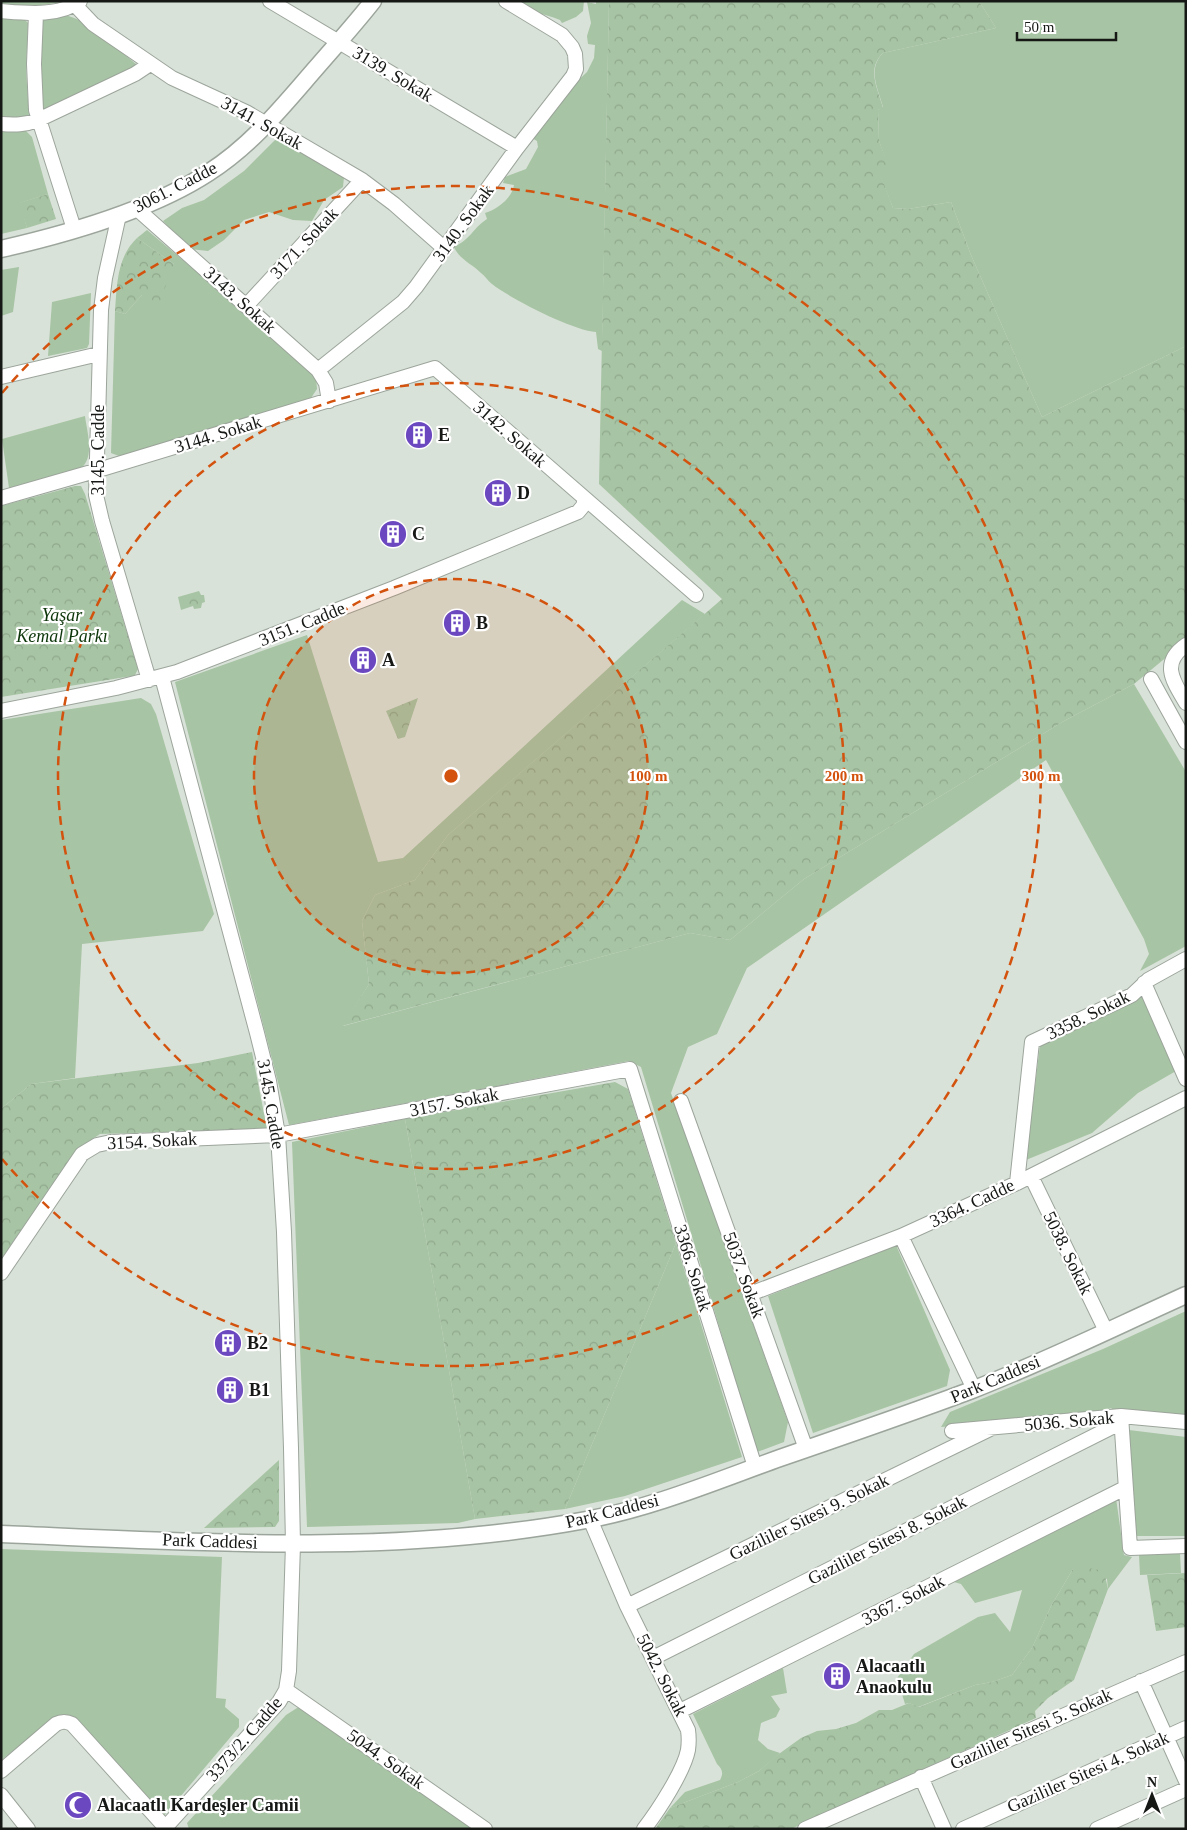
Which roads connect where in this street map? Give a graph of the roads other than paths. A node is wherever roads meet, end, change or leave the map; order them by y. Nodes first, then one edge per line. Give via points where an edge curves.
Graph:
1 (270, 1) edge
2 (373, 1) edge
3 (506, 1) edge
4 (78, 3) edge
5 (1, 11) edge
6 (36, 13) junction
7 (339, 42) junction
8 (150, 64) junction
9 (38, 120) junction
10 (1, 124) edge
11 (267, 125) junction
12 (517, 148) junction
13 (362, 180) junction
14 (136, 208) junction
15 (120, 215) junction
16 (74, 229) junction
17 (1, 249) edge
18 (445, 249) junction
19 (246, 306) junction
20 (99, 354) junction
21 (435, 368) joint
22 (318, 370) junction
23 (1, 377) edge
24 (329, 400) junction
25 (95, 472) junction
26 (1, 498) edge
27 (585, 499) junction
28 (696, 595) dead end
29 (1186, 645) edge
30 (156, 678) junction
31 (1151, 679) dead end
32 (1186, 703) edge
33 (1, 711) edge
34 (1186, 742) edge
35 (1186, 959) edge
36 (1144, 983) junction
37 (630, 1068) joint
38 (1186, 1079) edge
39 (1186, 1098) edge
40 (681, 1101) dead end
41 (278, 1135) junction
42 (1031, 1176) junction
43 (1017, 1183) junction
44 (902, 1236) junction
45 (1, 1273) edge
46 (750, 1294) junction
47 (1186, 1295) edge
48 (1106, 1331) junction
49 (974, 1389) junction
50 (1121, 1419) junction
51 (1186, 1422) edge
52 (990, 1429) junction
53 (952, 1431) dead end
54 (806, 1449) junction
55 (755, 1467) junction
56 (1126, 1488) junction
57 (590, 1519) junction
58 (1, 1534) edge
59 (293, 1544) junction
60 (1186, 1546) edge
61 (627, 1606) junction
62 (653, 1658) junction
63 (1186, 1662) edge
64 (1142, 1681) junction
65 (286, 1690) junction
66 (680, 1711) junction
67 (1186, 1728) edge
68 (1166, 1736) junction
69 (1, 1771) edge
70 (921, 1777) junction
71 (1186, 1781) edge
72 (1186, 1789) edge
73 (1, 1795) edge
74 (171, 1825) edge
75 (28, 1829) edge
76 (486, 1829) edge
77 (644, 1829) edge
78 (805, 1829) edge
79 (944, 1829) edge
80 (964, 1829) edge
81 (1097, 1829) edge

1 - 7 street, 3139. Sokak
2 - 7 street, 3061. Cadde
3 - 12 street, 3140. Sokak via 562,35 575,54 576,69 572,76
4 - 6 street
4 - 8 street, 3141. Sokak via 93,24
5 - 6 street
6 - 9 street via 34,64
7 - 11 street, 3061. Cadde
7 - 12 street, 3139. Sokak
8 - 9 street
8 - 11 street, 3141. Sokak
9 - 10 street via 17,126
9 - 16 street
11 - 13 street, 3141. Sokak
11 - 14 street, 3061. Cadde via 207,174
12 - 18 street, 3140. Sokak
13 - 18 street, 3141. Sokak
13 - 19 street, 3171. Sokak
14 - 15 street, 3061. Cadde
14 - 19 street, 3143. Sokak
15 - 16 street, 3061. Cadde
15 - 20 street, 3145. Cadde via 103,290
16 - 17 street, 3061. Cadde
18 - 22 street, 3140. Sokak via 403,302
19 - 22 street, 3143. Sokak
20 - 23 street
20 - 25 street, 3145. Cadde
21 - 24 street, 3144. Sokak
21 - 27 street, 3142. Sokak
22 - 24 street, 3143. Sokak via 326,383
24 - 25 street, 3144. Sokak
25 - 26 street, 3144. Sokak
25 - 30 street, 3145. Cadde via 98,506
27 - 28 street, 3142. Sokak
27 - 30 street, 3151. Cadde via 578,512 210,661
29 - 32 street via 1178,650 1171,666 1173,680
30 - 33 street, 3151. Cadde
30 - 41 street, 3145. Cadde via 257,1033
31 - 34 street
35 - 36 street, 3358. Sokak
36 - 38 street
36 - 43 street, 3358. Sokak via 1132,995 1032,1042
37 - 41 street, 3157. Sokak
37 - 55 street, 3366. Sokak
39 - 42 street, 3364. Cadde
40 - 46 street, 5037. Sokak
41 - 45 street, 3154. Sokak via 97,1145 82,1154
41 - 59 street, 3145. Cadde
42 - 43 street, 3364. Cadde
42 - 48 street, 5038. Sokak
43 - 44 street, 3364. Cadde
44 - 46 street, 3364. Cadde
44 - 49 street
46 - 54 street, 5037. Sokak
47 - 48 street, Park Caddesi
48 - 49 street, Park Caddesi
49 - 54 street, Park Caddesi
50 - 51 street, 5036. Sokak
50 - 52 street, 5036. Sokak
50 - 56 street
50 - 62 street, Gazililer Sitesi 8. Sokak
52 - 53 street, 5036. Sokak
52 - 61 street, Gazililer Sitesi 9. Sokak
54 - 55 street, Park Caddesi
55 - 57 street, Park Caddesi via 668,1498
56 - 60 street via 1130,1548
56 - 66 street, 3367. Sokak
57 - 59 street, Park Caddesi via 441,1538
57 - 61 street, 5042. Sokak
58 - 59 street, Park Caddesi
59 - 65 street, 3373/2. Cadde
61 - 62 street, 5042. Sokak
62 - 66 street, 5042. Sokak
63 - 64 street, Gazililer Sitesi 5. Sokak
64 - 68 street
64 - 70 street, Gazililer Sitesi 5. Sokak
65 - 74 street, 3373/2. Cadde
65 - 76 street, 5044. Sokak
66 - 77 street, 5042. Sokak via 688,1730 688,1752
67 - 68 street, Gazililer Sitesi 4. Sokak
68 - 71 street
68 - 80 street, Gazililer Sitesi 4. Sokak
69 - 74 street via 56,1724 68,1722
70 - 78 street, Gazililer Sitesi 5. Sokak
70 - 79 street
72 - 81 street
73 - 75 street

